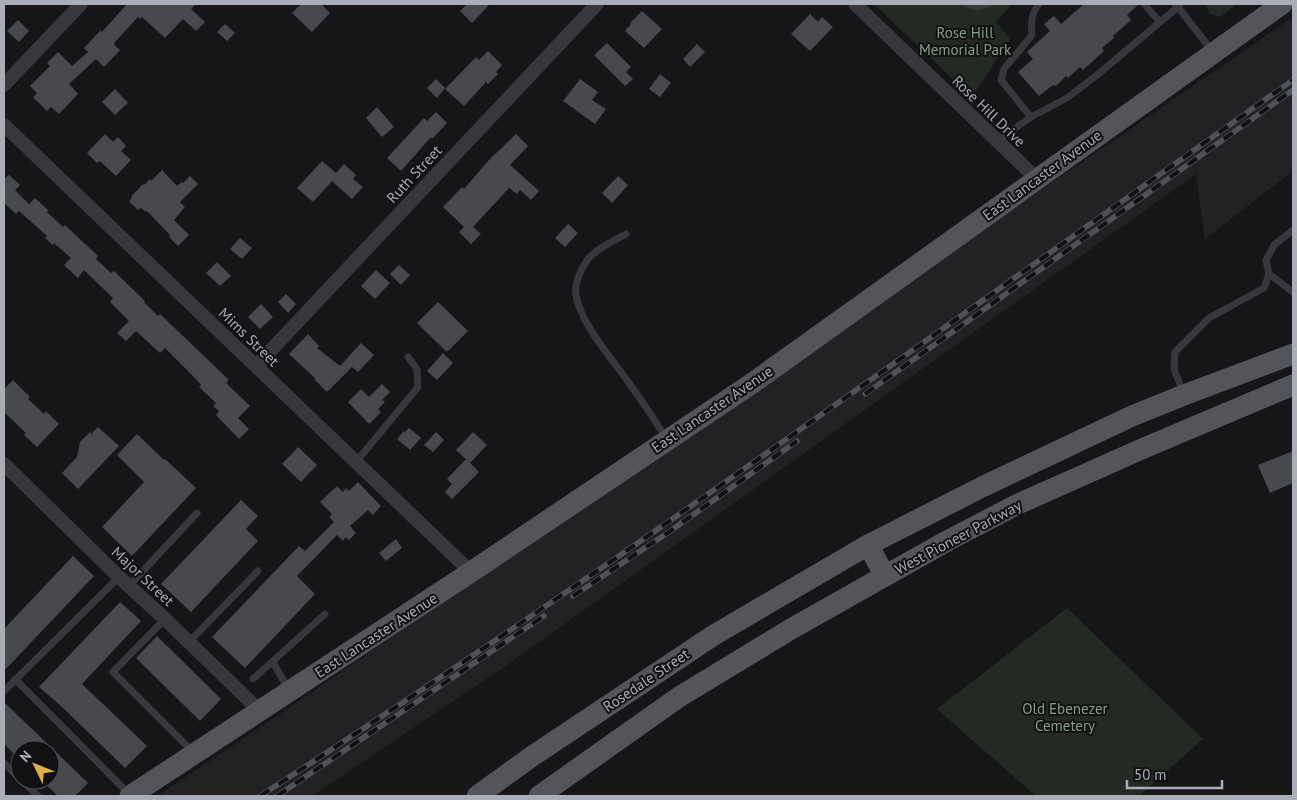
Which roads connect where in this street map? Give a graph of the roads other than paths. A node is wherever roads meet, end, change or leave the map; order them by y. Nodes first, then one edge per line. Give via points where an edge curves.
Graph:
1 (81, 4) edge
2 (597, 4) edge
3 (855, 4) edge
4 (967, 4) edge
5 (989, 4) edge
6 (1039, 4) edge
7 (1144, 4) edge
8 (1282, 4) edge
9 (1177, 5) edge
10 (1160, 22) junction
11 (1212, 52) junction
12 (4, 85) edge
13 (1031, 116) junction
14 (4, 125) edge
15 (997, 141) junction
16 (1037, 179) junction
17 (1293, 230) edge
18 (626, 234) dead end
19 (1269, 274) junction
20 (1293, 292) edge
21 (1293, 354) edge
22 (408, 357) dead end
23 (256, 366) junction
24 (1293, 386) edge
25 (1184, 395) junction
26 (667, 440) junction
27 (356, 462) junction
28 (4, 464) edge
29 (197, 514) dead end
30 (868, 545) junction
31 (258, 571) dead end
32 (472, 572) junction
33 (821, 573) joint
34 (885, 576) junction
35 (124, 582) junction
36 (325, 614) dead end
37 (165, 619) junction
38 (189, 642) junction
39 (273, 662) junction
40 (15, 679) junction
41 (253, 679) dead end
42 (4, 691) edge
43 (289, 692) junction
44 (260, 711) junction
45 (195, 754) junction
46 (130, 796) edge
47 (477, 796) edge
48 (538, 796) edge

1 - 12 street
2 - 23 street, Ruth Street
3 - 15 street, Rose Hill Drive
4 - 5 lane via 976,7
6 - 13 lane via 1031,18 1032,35 1004,69 1000,80
7 - 10 lane
8 - 11 main road, East Lancaster Avenue
9 - 10 lane
9 - 11 lane
10 - 13 lane via 1067,98
11 - 16 main road, East Lancaster Avenue
13 - 15 lane
14 - 23 street, Mims Street
15 - 16 street, Rose Hill Drive
16 - 26 main road, East Lancaster Avenue via 754,382
17 - 19 lane via 1274,245 1266,260
18 - 26 lane via 587,260 575,293 590,328
19 - 20 lane
19 - 25 lane via 1264,288 1209,318 1175,352 1174,368
21 - 25 main road, West Pioneer Parkway
22 - 27 lane via 417,369 418,387
23 - 27 street, Mims Street
24 - 34 main road, West Pioneer Parkway via 1018,504
25 - 30 main road, West Pioneer Parkway via 1132,416
26 - 32 main road, East Lancaster Avenue
27 - 32 street, Mims Street
28 - 35 street, Major Street
29 - 35 lane
30 - 33 main road, West Pioneer Parkway
30 - 34 main road
31 - 38 lane
32 - 43 main road, East Lancaster Avenue
33 - 47 main road, Rosedale Street via 714,635
34 - 48 main road, West Pioneer Parkway via 679,697
35 - 37 street, Major Street
35 - 40 lane
36 - 39 lane
37 - 38 street, Major Street
37 - 45 lane via 113,672
38 - 44 street, Major Street
39 - 41 lane
39 - 43 lane
40 - 42 lane
40 - 46 lane
43 - 44 main road, East Lancaster Avenue
44 - 45 main road, East Lancaster Avenue
45 - 46 main road, East Lancaster Avenue

